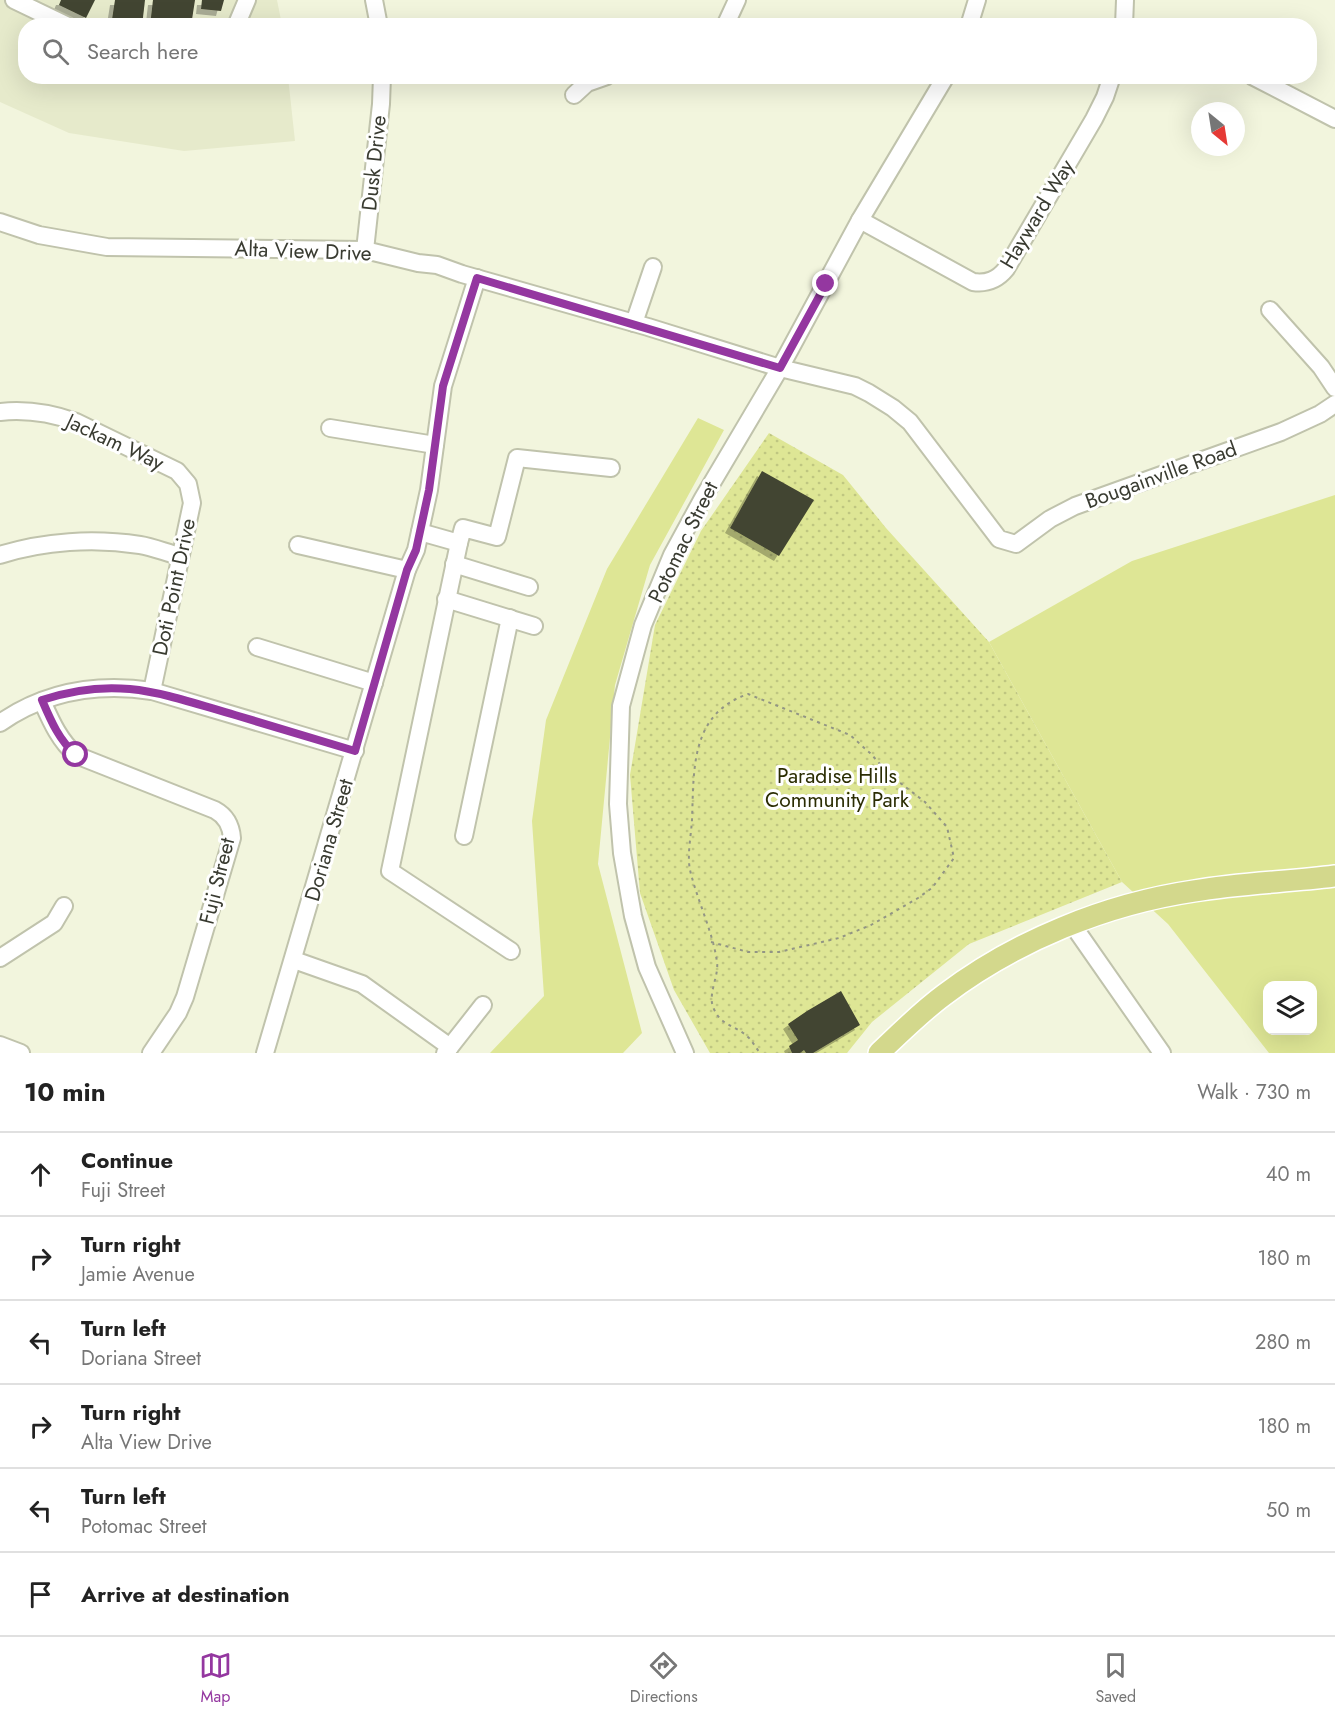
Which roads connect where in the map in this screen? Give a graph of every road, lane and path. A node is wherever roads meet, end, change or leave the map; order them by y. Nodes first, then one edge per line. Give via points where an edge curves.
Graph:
1 (14, 0) edge
2 (247, 0) edge
3 (374, 0) edge
4 (737, 0) edge
5 (976, 0) edge
6 (1125, 0) edge
7 (51, 18) edge
8 (239, 18) edge
9 (377, 18) edge
10 (729, 18) edge
11 (971, 18) edge
12 (1127, 18) edge
13 (382, 84) edge
14 (585, 84) edge
15 (941, 84) edge
16 (1109, 84) edge
17 (1267, 84) edge
18 (574, 95) dead end
19 (1335, 119) edge
20 (861, 220) junction
21 (0, 222) edge
22 (365, 250) junction
23 (653, 267) dead end
24 (477, 278) junction
25 (1270, 310) dead end
26 (634, 323) junction
27 (780, 368) junction
28 (1335, 388) edge
29 (1335, 404) edge
30 (0, 412) edge
31 (330, 428) dead end
32 (435, 446) junction
33 (611, 468) dead end
34 (188, 484) joint
35 (993, 531) joint
36 (420, 532) junction
37 (459, 543) junction
38 (298, 545) dead end
39 (0, 555) edge
40 (180, 556) junction
41 (454, 564) junction
42 (407, 570) junction
43 (529, 587) dead end
44 (446, 599) junction
45 (510, 618) junction
46 (534, 626) dead end
47 (256, 647) dead end
48 (374, 683) junction
49 (153, 691) junction
50 (42, 700) junction
51 (0, 723) edge
52 (355, 751) junction
53 (464, 836) dead end
54 (1335, 876) edge
55 (64, 906) dead end
56 (1072, 924) junction
57 (711, 942) junction
58 (511, 951) dead end
59 (0, 958) edge
60 (294, 960) junction
61 (483, 1005) dead end
62 (0, 1045) edge
63 (447, 1050) edge
64 (21, 1053) edge
65 (151, 1053) edge
66 (265, 1053) edge
67 (685, 1053) edge
68 (760, 1053) edge
69 (879, 1053) edge
70 (1162, 1053) edge

1 - 7 street
2 - 8 street
3 - 9 street
4 - 10 street
5 - 11 street
6 - 12 street
13 - 22 street, Dusk Drive
14 - 18 street
15 - 20 street, Potomac Street
16 - 20 street, Hayward Way via 1089,127 1006,269 996,279 973,282
17 - 19 street
20 - 27 street, Potomac Street
21 - 22 street, Alta View Drive via 39,235 107,247
22 - 24 street, Alta View Drive
23 - 26 street
24 - 26 street, Alta View Drive
24 - 32 street, Doriana Street via 443,386
25 - 28 street
26 - 27 street, Alta View Drive
27 - 35 street, Alta View Drive via 855,386 900,413
27 - 67 street, Potomac Street via 672,555 643,625 621,706 618,804 633,916 648,967
29 - 35 street, Bougainville Road via 1281,432 1075,506 1016,544 999,539
30 - 34 street, Jackam Way via 33,411 69,420 177,471
31 - 32 street
32 - 36 street, Doriana Street
33 - 37 street via 517,458 497,537 463,528
34 - 40 street, Doti Point Drive via 192,503
36 - 37 street
36 - 42 street, Doriana Street
37 - 41 street
38 - 42 street
39 - 40 street via 47,544 94,542 141,545
40 - 49 street, Doti Point Drive
41 - 43 street
41 - 44 street
42 - 48 street, Doriana Street
44 - 45 street
44 - 58 street via 390,871
45 - 46 street
45 - 53 street
47 - 48 street
48 - 52 street, Doriana Street
49 - 50 street via 96,688
49 - 52 street
50 - 51 street
50 - 65 street, Fuji Street via 60,738 76,755 215,810 231,827 232,837 185,997
52 - 60 street, Doriana Street
54 - 56 main road via 1188,892
55 - 59 street via 54,923
56 - 69 main road via 1024,945 944,995
56 - 70 street
57 - 57 path via 689,867 694,765 705,728 732,700 748,694 850,735 947,827 954,858 932,888 871,925 839,938 780,952 748,952
57 - 68 path via 717,960 712,1004 719,1020 750,1038
60 - 63 street via 362,984
60 - 66 street, Doriana Street
61 - 63 street
62 - 64 street

